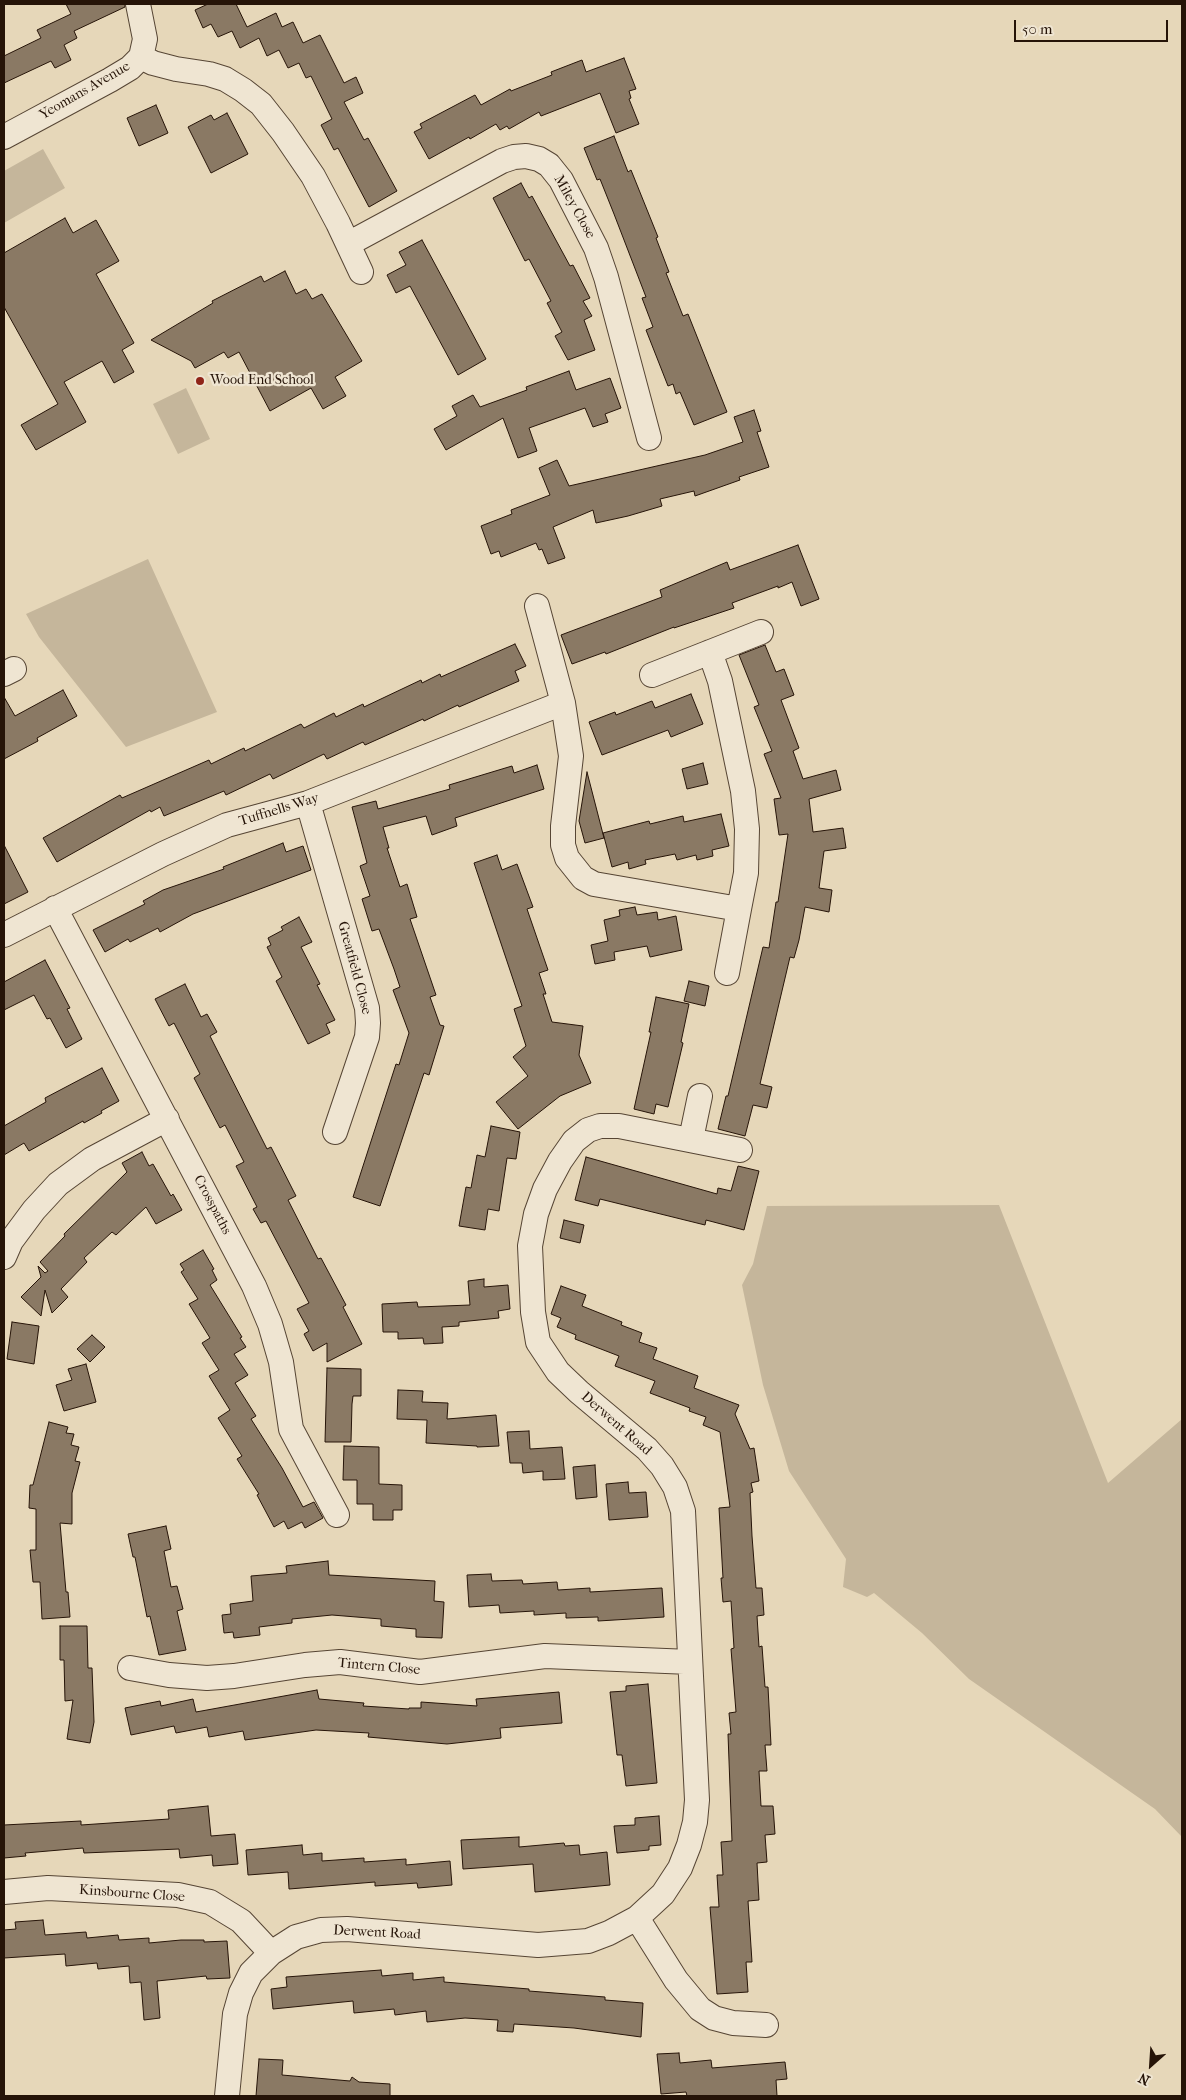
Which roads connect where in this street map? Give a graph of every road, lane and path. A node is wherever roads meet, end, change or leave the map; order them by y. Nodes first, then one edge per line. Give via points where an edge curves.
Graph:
1 (138, 4) edge
2 (141, 56) junction
3 (4, 137) edge
4 (348, 244) junction
5 (360, 272) dead end
6 (649, 438) dead end
7 (537, 606) dead end
8 (761, 632) dead end
9 (710, 652) junction
10 (652, 675) dead end
11 (563, 703) junction
12 (308, 803) junction
13 (55, 908) junction
14 (739, 909) junction
15 (4, 935) edge
16 (727, 973) dead end
17 (700, 1096) dead end
18 (167, 1119) junction
19 (335, 1132) dead end
20 (691, 1140) junction
21 (740, 1150) dead end
22 (4, 1256) edge
23 (337, 1515) dead end
24 (690, 1662) junction
25 (130, 1668) dead end
26 (4, 1892) edge
27 (637, 1918) junction
28 (271, 1953) junction
29 (766, 2025) dead end
30 (227, 2096) edge

1 - 2 street via 145,39
2 - 3 street, Yeomans Avenue via 130,68 110,80
2 - 4 street, Yeomans Avenue via 153,64 225,79 261,104 313,176
4 - 5 street, Yeomans Avenue
4 - 6 street, Miley Close via 502,161 526,156 549,165 562,180 596,248
7 - 11 street
8 - 9 street
9 - 10 street
9 - 14 street via 720,680 743,791 747,829 746,873
11 - 12 street, Tuffnells Way
11 - 14 street via 571,756 563,845 567,858 583,878 594,884
12 - 13 street, Tuffnells Way via 227,825
12 - 19 street, Greatfield Close via 367,1008 367,1037
13 - 15 street, Tuffnells Way
13 - 18 street, Crosspaths
14 - 16 street
17 - 20 street
18 - 22 street via 92,1159 58,1184 34,1210
18 - 23 street, Crosspaths via 254,1286 281,1362 291,1429
20 - 21 street, Derwent Road
20 - 24 street, Derwent Road via 619,1126 588,1130 570,1148 545,1190 530,1246 538,1342 558,1372 647,1449 662,1466 684,1511
24 - 25 street, Tintern Close via 545,1656 420,1672 340,1662 207,1678
24 - 27 street, Derwent Road via 697,1800 695,1822 680,1868 663,1894
26 - 28 street, Kinsbourne Close via 48,1888 178,1895 210,1902 241,1921
27 - 28 street, Derwent Road via 609,1934 564,1944 321,1930 296,1937
27 - 29 street via 676,1980 700,2010 733,2023
28 - 30 street, Derwent Road via 251,1973 241,1993 235,2014

